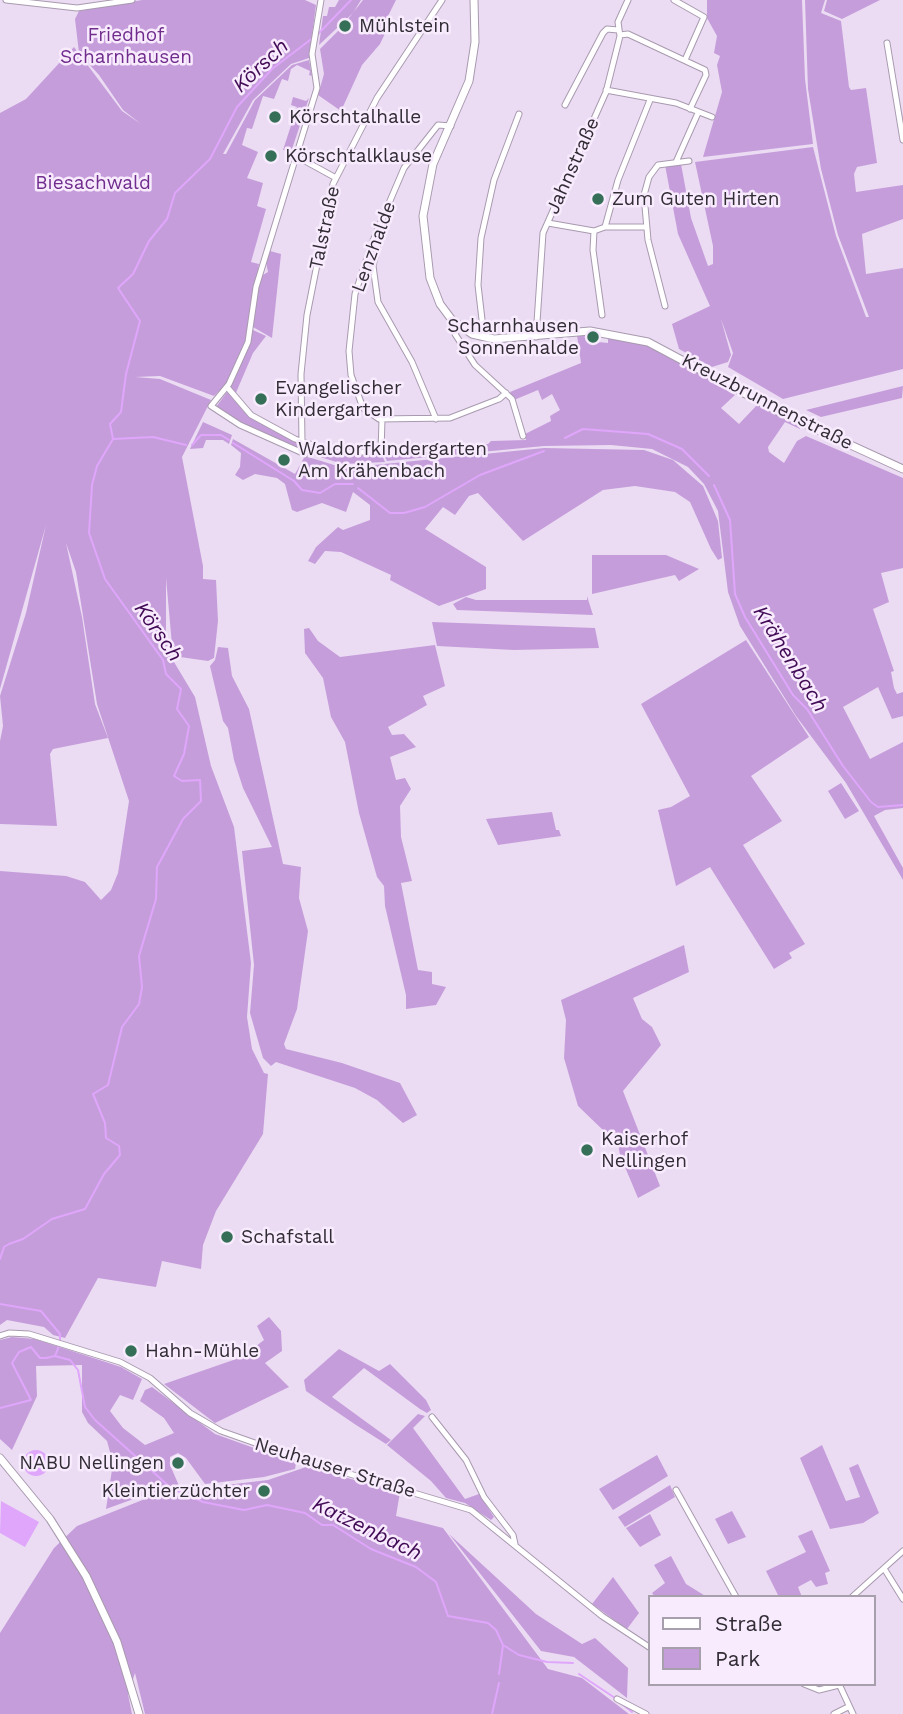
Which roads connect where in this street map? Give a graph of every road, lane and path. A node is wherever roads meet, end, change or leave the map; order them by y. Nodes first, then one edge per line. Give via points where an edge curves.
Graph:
1 (6, 0) edge
2 (132, 0) edge
3 (321, 0) edge
4 (442, 0) edge
5 (474, 0) edge
6 (628, 0) edge
7 (674, 0) edge
8 (682, 2) edge
9 (619, 32) junction
10 (887, 43) dead end
11 (685, 60) junction
12 (606, 90) junction
13 (650, 100) junction
14 (565, 105) dead end
15 (690, 109) junction
16 (698, 113) junction
17 (519, 114) dead end
18 (712, 117) dead end
19 (451, 126) junction
20 (903, 140) edge
21 (296, 156) junction
22 (690, 161) dead end
23 (676, 162) junction
24 (335, 178) junction
25 (383, 221) junction
26 (548, 223) junction
27 (606, 227) junction
28 (646, 228) junction
29 (594, 231) junction
30 (664, 306) dead end
31 (602, 315) dead end
32 (458, 325) junction
33 (536, 337) junction
34 (484, 338) junction
35 (227, 387) junction
36 (506, 393) junction
37 (382, 419) junction
38 (436, 419) junction
39 (523, 436) dead end
40 (302, 442) junction
41 (305, 454) dead end
42 (903, 469) edge
43 (0, 1336) edge
44 (432, 1418) dead end
45 (0, 1458) edge
46 (676, 1490) dead end
47 (515, 1544) junction
48 (903, 1551) edge
49 (885, 1570) junction
50 (735, 1595) edge
51 (854, 1595) edge
52 (903, 1599) edge
53 (648, 1646) edge
54 (809, 1686) edge
55 (830, 1686) edge
56 (840, 1686) edge
57 (617, 1699) dead end
58 (848, 1706) junction
59 (139, 1714) edge
60 (646, 1714) edge
61 (834, 1714) edge
62 (853, 1714) edge

1 - 2 street via 77,8
3 - 21 street via 313,48 317,86
4 - 24 street, Talstraße via 379,94
5 - 19 main road via 472,71
6 - 9 street, Jahnstraße
7 - 8 street
8 - 11 street via 704,18
9 - 11 street
9 - 12 street, Jahnstraße
9 - 14 street via 607,29 603,33
10 - 20 street
11 - 15 street via 706,73
12 - 13 street
12 - 26 street, Jahnstraße
13 - 15 street via 675,102
13 - 27 street via 618,180
15 - 16 street
16 - 18 street
16 - 23 street
17 - 34 street via 494,180 481,238 478,291
19 - 25 street, Lenzhalde via 438,125 408,163
19 - 32 main road via 430,176 423,232 434,288 446,313
21 - 24 street
21 - 35 street via 256,287 247,345
22 - 23 street
23 - 28 street via 659,164 649,177 644,198
24 - 40 street, Talstraße via 307,315 300,374
25 - 37 street, Lenzhalde via 359,279 349,355 362,406
25 - 38 street via 373,266 378,302 412,362
26 - 29 street
26 - 33 street, Jahnstraße via 543,237
27 - 28 street
27 - 29 street
28 - 30 street
29 - 31 street
32 - 34 main road
32 - 36 street via 455,334 473,363
33 - 34 main road, Kreuzbrunnenstraße
33 - 42 main road, Kreuzbrunnenstraße via 602,332 642,340 783,414
35 - 40 street via 247,412
35 - 41 street via 211,406 240,425
36 - 38 street via 453,417
36 - 39 street via 513,400
37 - 38 street
37 - 40 street via 379,453 343,454
43 - 47 street, Neuhauser Straße via 21,1333 120,1362 221,1431 306,1461 458,1504
44 - 47 street via 466,1460
45 - 59 main road via 50,1519 86,1576 117,1642
46 - 50 street
47 - 53 street, Neuhauser Straße via 602,1616
48 - 49 street
49 - 51 street
49 - 52 street
54 - 55 street
56 - 58 street
57 - 60 street
58 - 61 street
58 - 62 street

